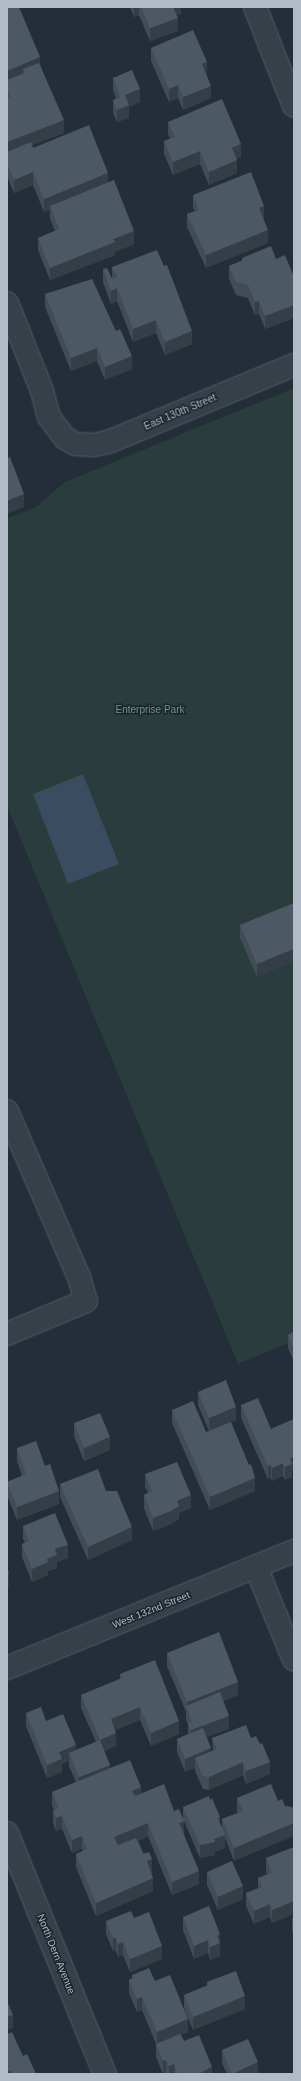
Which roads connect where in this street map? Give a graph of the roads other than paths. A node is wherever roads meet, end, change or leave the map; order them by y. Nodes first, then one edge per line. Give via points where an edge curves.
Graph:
1 (255, 7) edge
2 (294, 106) edge
3 (7, 303) edge
4 (294, 365) edge
5 (7, 1111) edge
6 (7, 1334) edge
7 (294, 1551) edge
8 (256, 1567) junction
9 (294, 1660) edge
10 (7, 1668) edge
11 (7, 1833) edge
12 (105, 2074) edge

1 - 2 street
3 - 4 street, East 130th Street via 50,417 65,438 75,444 94,445 111,441
5 - 6 street via 80,1277 86,1301
7 - 8 street, West 132nd Street
8 - 9 street
8 - 10 street, West 132nd Street
11 - 12 street, North Dern Avenue

